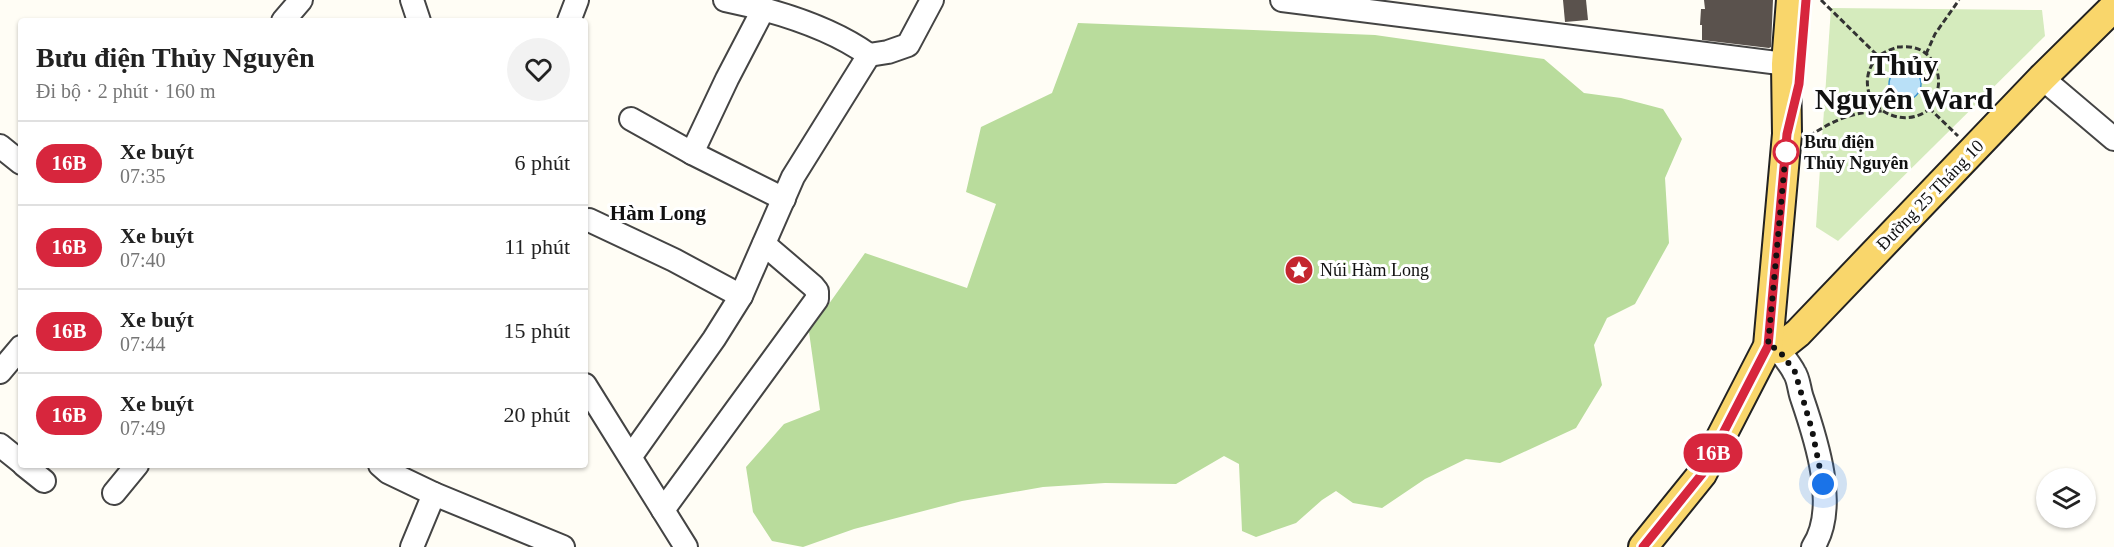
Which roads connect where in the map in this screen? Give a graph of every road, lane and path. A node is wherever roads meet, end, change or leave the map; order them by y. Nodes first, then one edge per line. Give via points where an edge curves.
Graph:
1 (301, 0) edge
2 (412, 0) edge
3 (577, 0) edge
4 (725, 0) edge
5 (932, 0) edge
6 (1282, 0) edge
7 (1791, 0) edge
8 (1806, 0) edge
9 (1821, 0) edge
10 (1959, 0) edge
11 (2114, 7) edge
12 (764, 8) junction
13 (286, 18) edge
14 (418, 18) edge
15 (570, 18) edge
16 (1926, 54) junction
17 (869, 55) junction
18 (1878, 56) junction
19 (1786, 64) junction
20 (2042, 78) junction
21 (1929, 108) junction
22 (1882, 111) junction
23 (631, 119) dead end
24 (2114, 139) edge
25 (1786, 142) junction
26 (0, 146) edge
27 (1972, 151) junction
28 (692, 153) junction
29 (18, 161) edge
30 (784, 199) junction
31 (589, 220) dead end
32 (764, 244) junction
33 (741, 296) junction
34 (1773, 347) junction
35 (18, 351) edge
36 (0, 372) edge
37 (588, 390) edge
38 (0, 445) edge
39 (631, 456) junction
40 (18, 460) edge
41 (28, 468) edge
42 (135, 468) edge
43 (383, 468) edge
44 (44, 481) dead end
45 (114, 493) dead end
46 (434, 494) junction
47 (663, 510) junction
48 (412, 547) edge
49 (563, 547) edge
50 (686, 547) edge
51 (1643, 547) edge
52 (1813, 547) edge

1 - 13 street
2 - 14 street
3 - 15 street
4 - 12 street
5 - 17 street via 908,45
6 - 19 street
7 - 19 main road
8 - 25 main road via 1799,84
9 - 18 path
10 - 16 path
11 - 20 main road, Đường 25 Tháng 10
12 - 17 street via 848,42
12 - 28 street
16 - 18 path via 1916,48 1897,47
16 - 21 path via 1940,76 1937,94
17 - 30 street via 793,177
18 - 22 path via 1868,70 1868,89
19 - 25 main road
20 - 24 street
20 - 27 main road, Đường 25 Tháng 10
21 - 22 path via 1901,118
21 - 27 path
22 - 25 path via 1843,117
23 - 28 street
25 - 34 main road
26 - 29 street
27 - 34 main road, Đường 25 Tháng 10 via 1798,333
28 - 30 street
30 - 32 street
31 - 33 street
32 - 33 street
32 - 47 street via 813,286 817,299
33 - 39 street
34 - 51 main road via 1702,474
34 - 52 street via 1795,372 1823,484 1823,525
35 - 36 street
37 - 39 street
38 - 40 street
39 - 47 street
41 - 44 street
42 - 45 street
43 - 46 street
46 - 48 street
46 - 49 street
47 - 50 street

